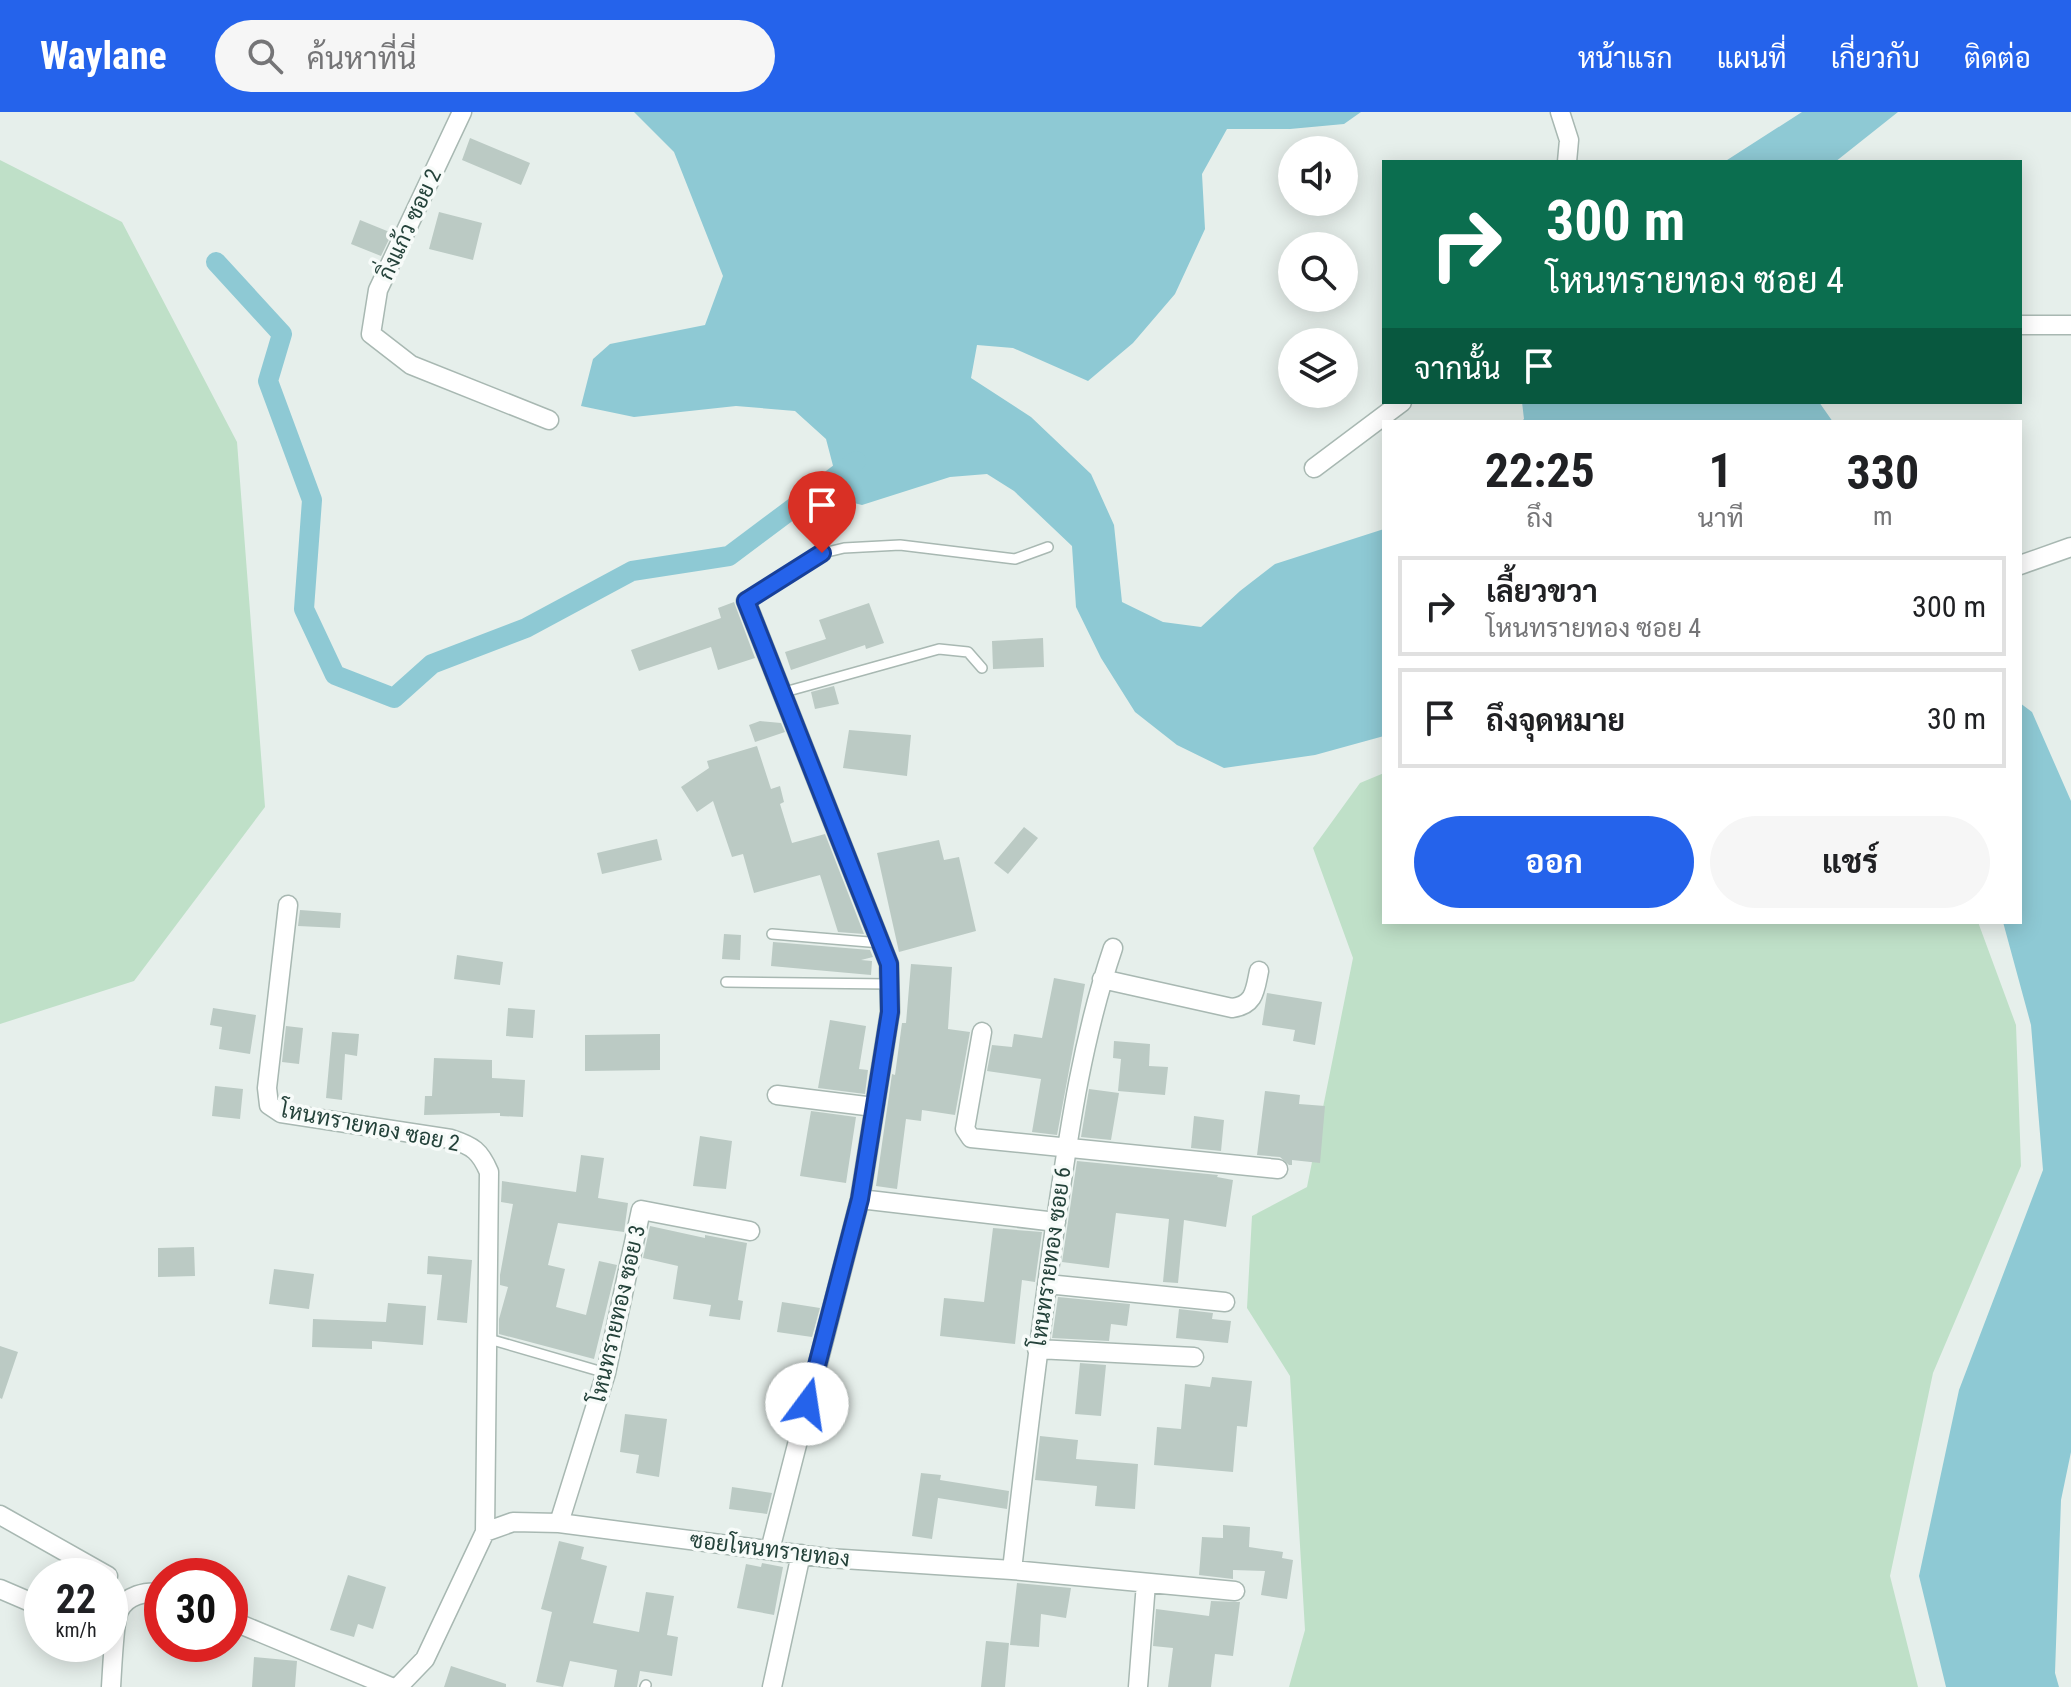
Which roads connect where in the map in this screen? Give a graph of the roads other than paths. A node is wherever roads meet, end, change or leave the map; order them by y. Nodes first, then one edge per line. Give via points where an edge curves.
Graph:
1 (462, 112) edge
2 (1560, 112) edge
3 (1567, 160) edge
4 (2022, 325) edge
5 (2071, 325) edge
6 (1399, 404) edge
7 (549, 420) dead end
8 (1314, 468) dead end
9 (1048, 547) dead end
10 (2071, 547) edge
11 (2022, 564) edge
12 (746, 601) joint
13 (982, 668) dead end
14 (781, 693) junction
15 (288, 905) dead end
16 (772, 934) dead end
17 (881, 943) junction
18 (1113, 948) dead end
19 (1259, 971) dead end
20 (1102, 979) junction
21 (726, 982) dead end
22 (890, 984) junction
23 (982, 1032) dead end
24 (777, 1095) dead end
25 (874, 1107) junction
26 (1066, 1149) junction
27 (1278, 1169) dead end
28 (860, 1199) junction
29 (1056, 1222) junction
30 (750, 1231) dead end
31 (1047, 1284) junction
32 (1225, 1302) dead end
33 (489, 1339) junction
34 (1037, 1349) junction
35 (1194, 1357) dead end
36 (606, 1373) junction
37 (0, 1515) edge
38 (559, 1523) junction
39 (485, 1532) junction
40 (770, 1550) junction
41 (801, 1554) junction
42 (76, 1558) edge
43 (1012, 1570) junction
44 (1146, 1583) junction
45 (0, 1589) edge
46 (1235, 1591) dead end
47 (144, 1593) edge
48 (24, 1599) edge
49 (248, 1627) edge
50 (111, 1687) edge
51 (391, 1687) edge
52 (398, 1687) edge
53 (772, 1687) edge
54 (1138, 1687) edge

1 - 7 street, กิ่งแก้ว ซอย 2 via 378,290 371,334 411,365
2 - 3 street via 1569,140
4 - 5 street
6 - 8 street
9 - 12 lane via 1015,559 900,545 844,548 815,555
10 - 11 street
12 - 14 street
13 - 14 lane via 968,652 939,649
14 - 17 street
15 - 33 street, โหนทรายทอง ซอย 2 via 269,1105 281,1113 451,1139 481,1154 489,1172
16 - 17 lane
17 - 22 street
18 - 20 street, โหนทรายทอง ซอย 6
19 - 20 street via 1252,999 1232,1008
20 - 26 street, โหนทรายทอง ซอย 6
21 - 22 lane
22 - 25 street
23 - 26 street via 967,1134
24 - 25 street
25 - 28 street
26 - 27 street
26 - 29 street, โหนทรายทอง ซอย 6
28 - 29 street
28 - 40 street
29 - 31 street, โหนทรายทอง ซอย 6
30 - 36 street, โหนทรายทอง ซอย 3 via 641,1210
31 - 32 street
31 - 34 street, โหนทรายทอง ซอย 6
33 - 36 lane
33 - 39 street, โหนทรายทอง ซอย 2
34 - 35 street
34 - 43 street, โหนทรายทอง ซอย 6
36 - 38 street, โหนทรายทอง ซอย 3
37 - 42 street
38 - 39 street, ซอยโหนทรายทอง via 513,1522
38 - 40 street, ซอยโหนทรายทอง
39 - 52 street via 425,1659
40 - 41 street, ซอยโหนทรายทอง
41 - 43 street, ซอยโหนทรายทอง
41 - 53 street
43 - 44 street, ซอยโหนทรายทอง
44 - 46 street, ซอยโหนทรายทอง
44 - 54 street
45 - 48 street
47 - 50 street via 118,1612
49 - 51 street

